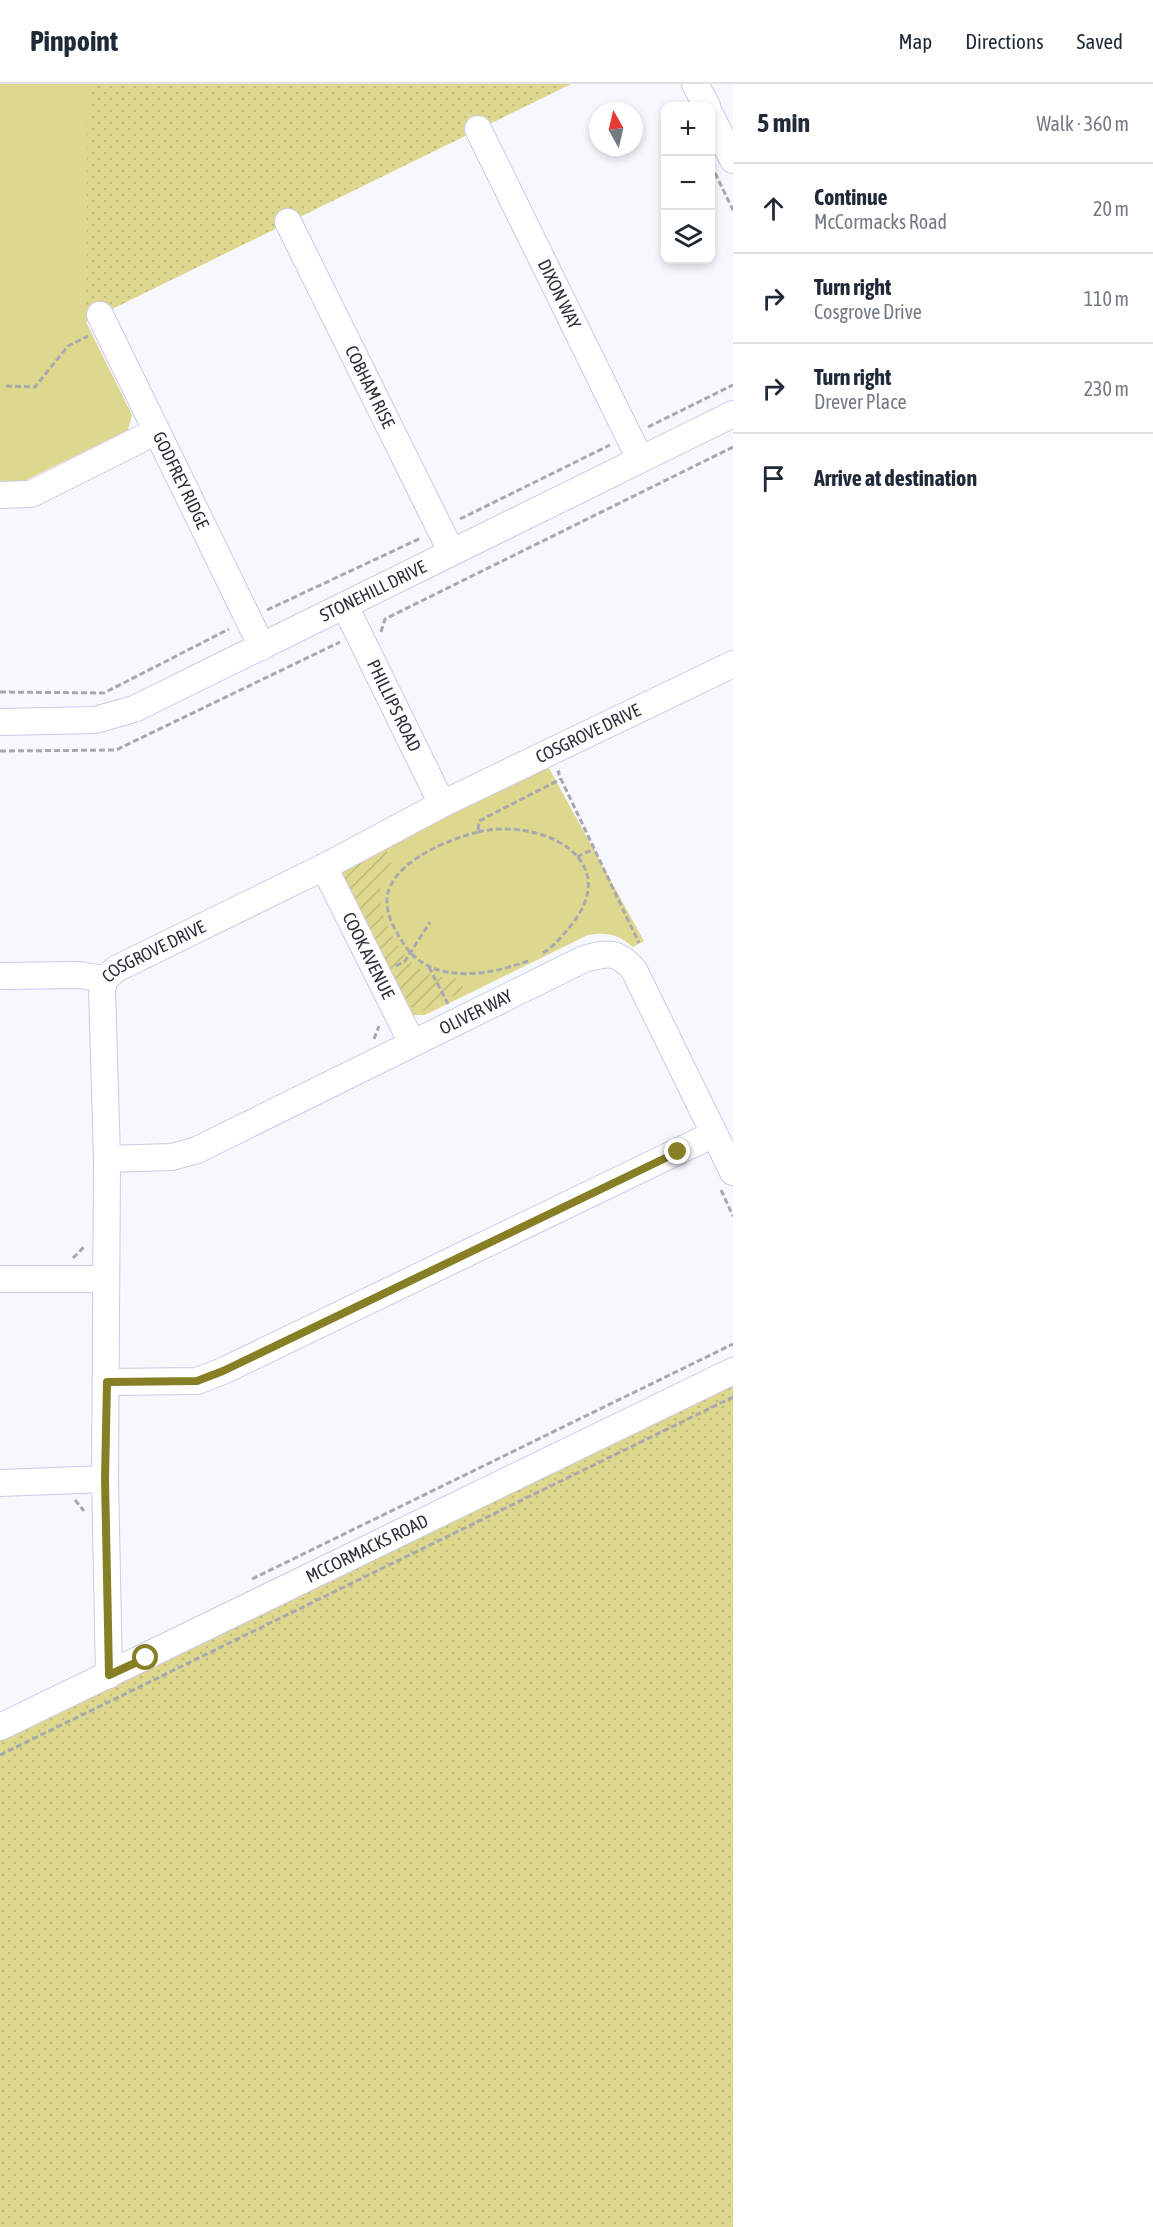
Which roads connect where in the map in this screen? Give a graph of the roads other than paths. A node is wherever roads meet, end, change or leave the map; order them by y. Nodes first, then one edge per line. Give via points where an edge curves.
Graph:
1 (695, 84) edge
2 (705, 102) edge
3 (721, 122) edge
4 (478, 129) dead end
5 (733, 160) edge
6 (288, 222) dead end
7 (103, 321) road end
8 (733, 414) edge
9 (155, 432) junction
10 (640, 459) junction
11 (0, 495) edge
12 (451, 551) junction
13 (345, 606) junction
14 (262, 647) junction
15 (733, 664) edge
16 (0, 722) edge
17 (442, 804) junction
18 (324, 867) junction
19 (0, 976) edge
20 (105, 979) junction
21 (412, 1043) junction
22 (714, 1134) junction
23 (107, 1159) junction
24 (733, 1172) edge
25 (106, 1279) junction
26 (0, 1280) edge
27 (733, 1371) edge
28 (107, 1382) junction
29 (105, 1479) junction
30 (0, 1483) edge
31 (109, 1675) junction
32 (0, 1727) edge

1 - 2 street
3 - 5 street
4 - 10 street, DIXON WAY
6 - 12 street, COBHAM RISE
7 - 9 street, GODFREY RIDGE
8 - 10 street, STONEHILL DRIVE
9 - 11 street via 31,494
9 - 14 street, GODFREY RIDGE via 234,622
10 - 12 street, STONEHILL DRIVE
12 - 13 street, STONEHILL DRIVE
13 - 14 street, STONEHILL DRIVE
13 - 17 street, PHILLIPS ROAD
14 - 16 street, STONEHILL DRIVE via 134,710 95,720
15 - 17 street, COSGROVE DRIVE
17 - 18 street, COSGROVE DRIVE
18 - 20 street, COSGROVE DRIVE via 116,969
18 - 21 street, COOK AVENUE
19 - 20 street via 79,975
20 - 23 street, COSGROVE DRIVE via 102,988
21 - 22 street, OLIVER WAY via 584,960 606,954 623,957 634,970
21 - 23 street, OLIVER WAY via 197,1150 172,1157
22 - 24 street, OLIVER WAY
22 - 28 street via 223,1371 197,1381
23 - 25 street, COSGROVE DRIVE
25 - 26 street
25 - 28 street, COSGROVE DRIVE
27 - 31 street, MCCORMACKS ROAD
28 - 29 street, COSGROVE DRIVE
29 - 30 street
29 - 31 street, COSGROVE DRIVE
31 - 32 street, MCCORMACKS ROAD

